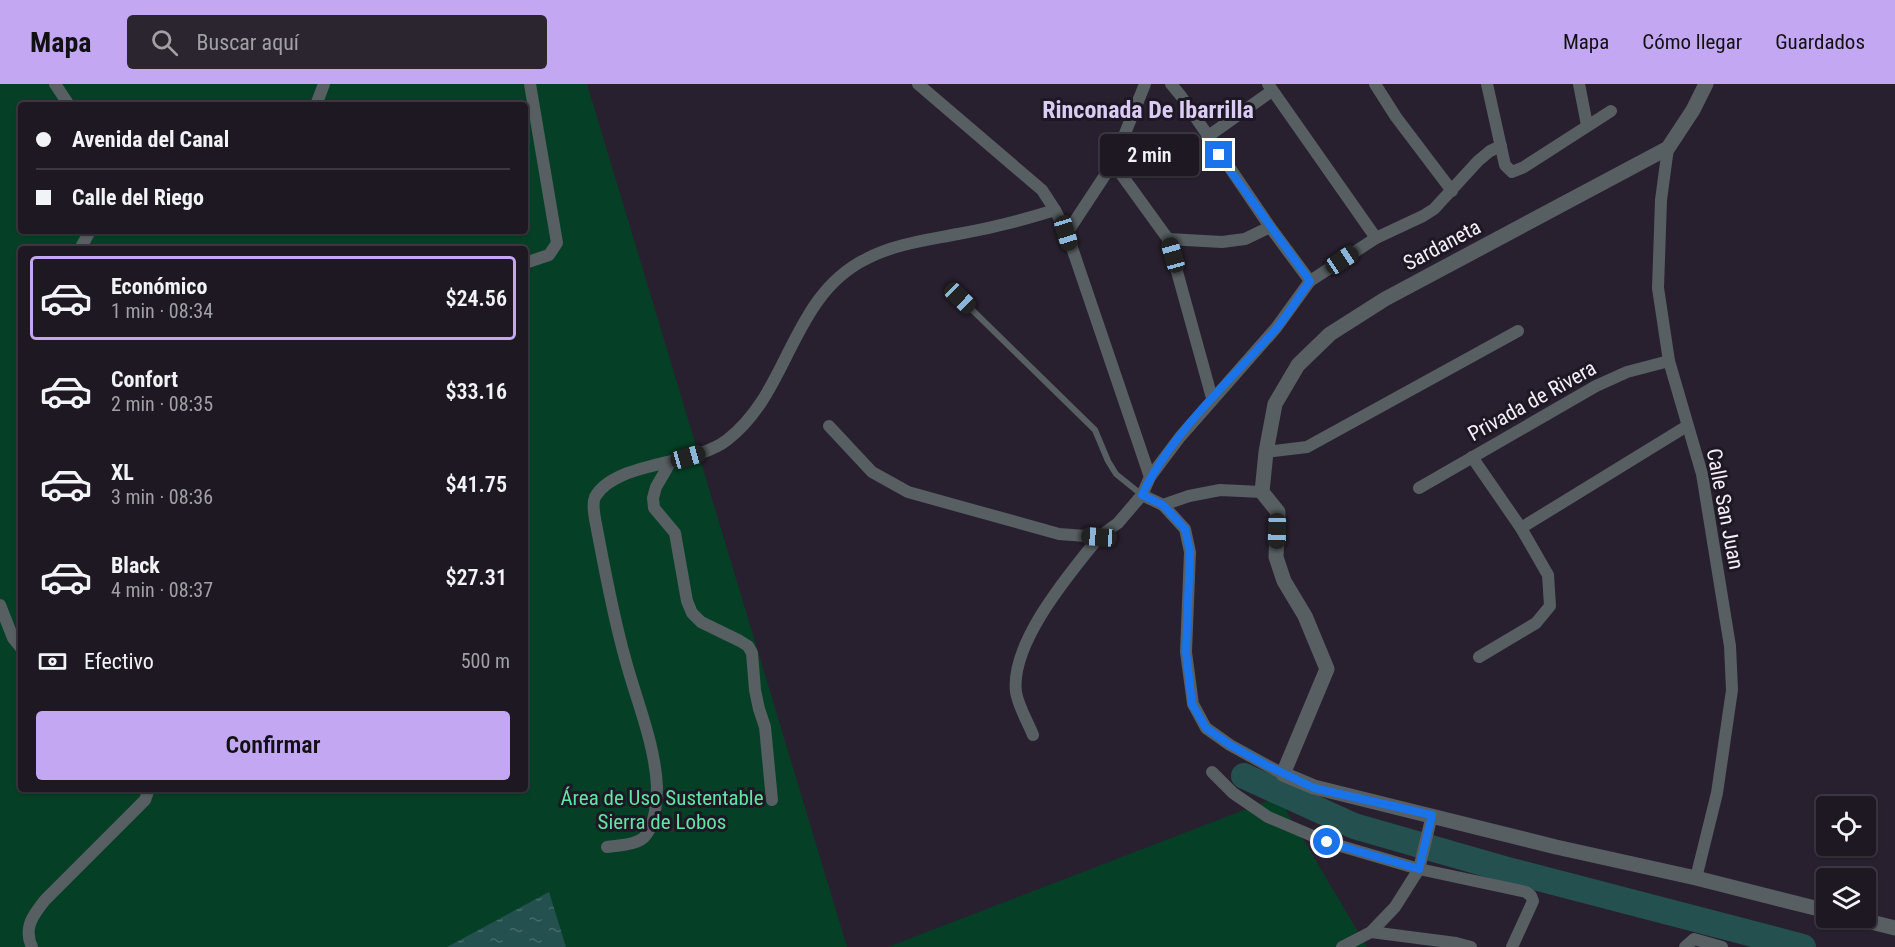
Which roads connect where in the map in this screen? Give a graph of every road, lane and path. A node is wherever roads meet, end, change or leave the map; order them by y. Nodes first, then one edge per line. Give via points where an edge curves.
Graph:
1 (55, 84) edge
2 (324, 84) edge
3 (918, 84) edge
4 (1145, 84) edge
5 (1170, 84) edge
6 (1375, 84) edge
7 (1487, 84) edge
8 (1579, 84) edge
9 (1706, 84) edge
10 (534, 86) edge
11 (1270, 87) edge
12 (67, 102) edge
13 (317, 102) edge
14 (1611, 111) dead end
15 (1587, 125) junction
16 (1207, 137) junction
17 (1501, 147) junction
18 (1668, 148) junction
19 (1113, 163) junction
20 (1452, 191) junction
21 (1055, 210) junction
22 (1270, 227) junction
23 (1066, 233) junction
24 (1376, 238) junction
25 (1168, 239) junction
26 (528, 262) edge
27 (1310, 281) junction
28 (960, 298) dead end
29 (1518, 331) dead end
30 (1669, 361) junction
31 (1212, 398) junction
32 (829, 426) dead end
33 (1688, 426) junction
34 (1266, 452) junction
35 (1472, 457) junction
36 (670, 463) junction
37 (1150, 477) junction
38 (1419, 488) dead end
39 (1262, 492) junction
40 (1142, 495) junction
41 (1163, 505) junction
42 (1521, 528) junction
43 (1099, 537) junction
44 (0, 605) edge
45 (18, 644) edge
46 (1479, 657) dead end
47 (1033, 735) dead end
48 (1212, 772) dead end
49 (1283, 774) junction
50 (148, 792) edge
51 (772, 800) dead end
52 (1432, 815) junction
53 (608, 847) dead end
54 (1421, 863) junction
55 (1696, 878) junction
56 (1816, 908) edge
57 (1876, 923) edge
58 (1895, 928) edge
59 (1371, 932) junction
60 (32, 947) edge
61 (1342, 947) edge
62 (1471, 947) edge
63 (1512, 947) edge
64 (1685, 947) edge
65 (1722, 947) edge

1 - 12 street
2 - 13 street
3 - 21 street via 1042,190
4 - 19 street
5 - 16 street
6 - 20 street
7 - 17 street
8 - 15 street
9 - 18 street, Sardaneta
10 - 26 street via 557,243 549,255
11 - 16 street
11 - 24 street
14 - 15 street
15 - 17 street via 1516,171 1505,165
16 - 22 street
17 - 20 street via 1478,161
18 - 30 street, Calle San Juan via 1661,200 1658,288
18 - 34 street, Sardaneta via 1385,299 1330,334 1298,365 1275,404
19 - 23 street
19 - 25 street
20 - 24 street via 1423,216
21 - 23 street
21 - 36 street via 1018,222 908,244 867,258 846,271 814,304 773,382 741,428 709,451
22 - 25 street via 1245,239 1222,242
22 - 27 street
23 - 37 street
24 - 27 street
25 - 31 street
27 - 31 street via 1276,328
28 - 40 lane via 1095,430 1116,474
29 - 34 street via 1307,447
30 - 33 street, Calle San Juan
30 - 35 street, Privada de Rivera via 1627,372 1596,386
31 - 37 street
32 - 43 street via 872,472 908,492 1059,534
33 - 42 street
33 - 55 street, Calle San Juan via 1706,497 1730,646 1731,690 1717,793
34 - 39 street, Sardaneta
35 - 38 street, Privada de Rivera
35 - 42 street
36 - 51 street via 656,487 654,508 675,533 692,613 701,622 748,646 752,653
36 - 53 street via 618,477 596,496 593,505 614,617 652,754 657,787 647,834 642,840
37 - 40 street
39 - 41 street via 1220,490
39 - 49 street via 1278,512 1276,556 1284,580 1305,616 1327,669
40 - 41 street
40 - 43 street via 1118,523
41 - 49 street via 1185,529 1190,552 1186,652 1192,704 1206,728
42 - 46 street via 1548,575 1550,606 1536,623
43 - 47 street via 1051,598 1018,661 1016,693
44 - 45 street
48 - 54 street via 1233,793 1268,817 1327,842
49 - 52 street via 1314,788
50 - 60 street via 145,800 38,909 28,925
52 - 54 street
52 - 55 street
54 - 59 street via 1395,907
54 - 63 street via 1526,892 1533,901
55 - 56 street
57 - 58 street
59 - 61 street
59 - 62 street
64 - 65 street via 1694,939

